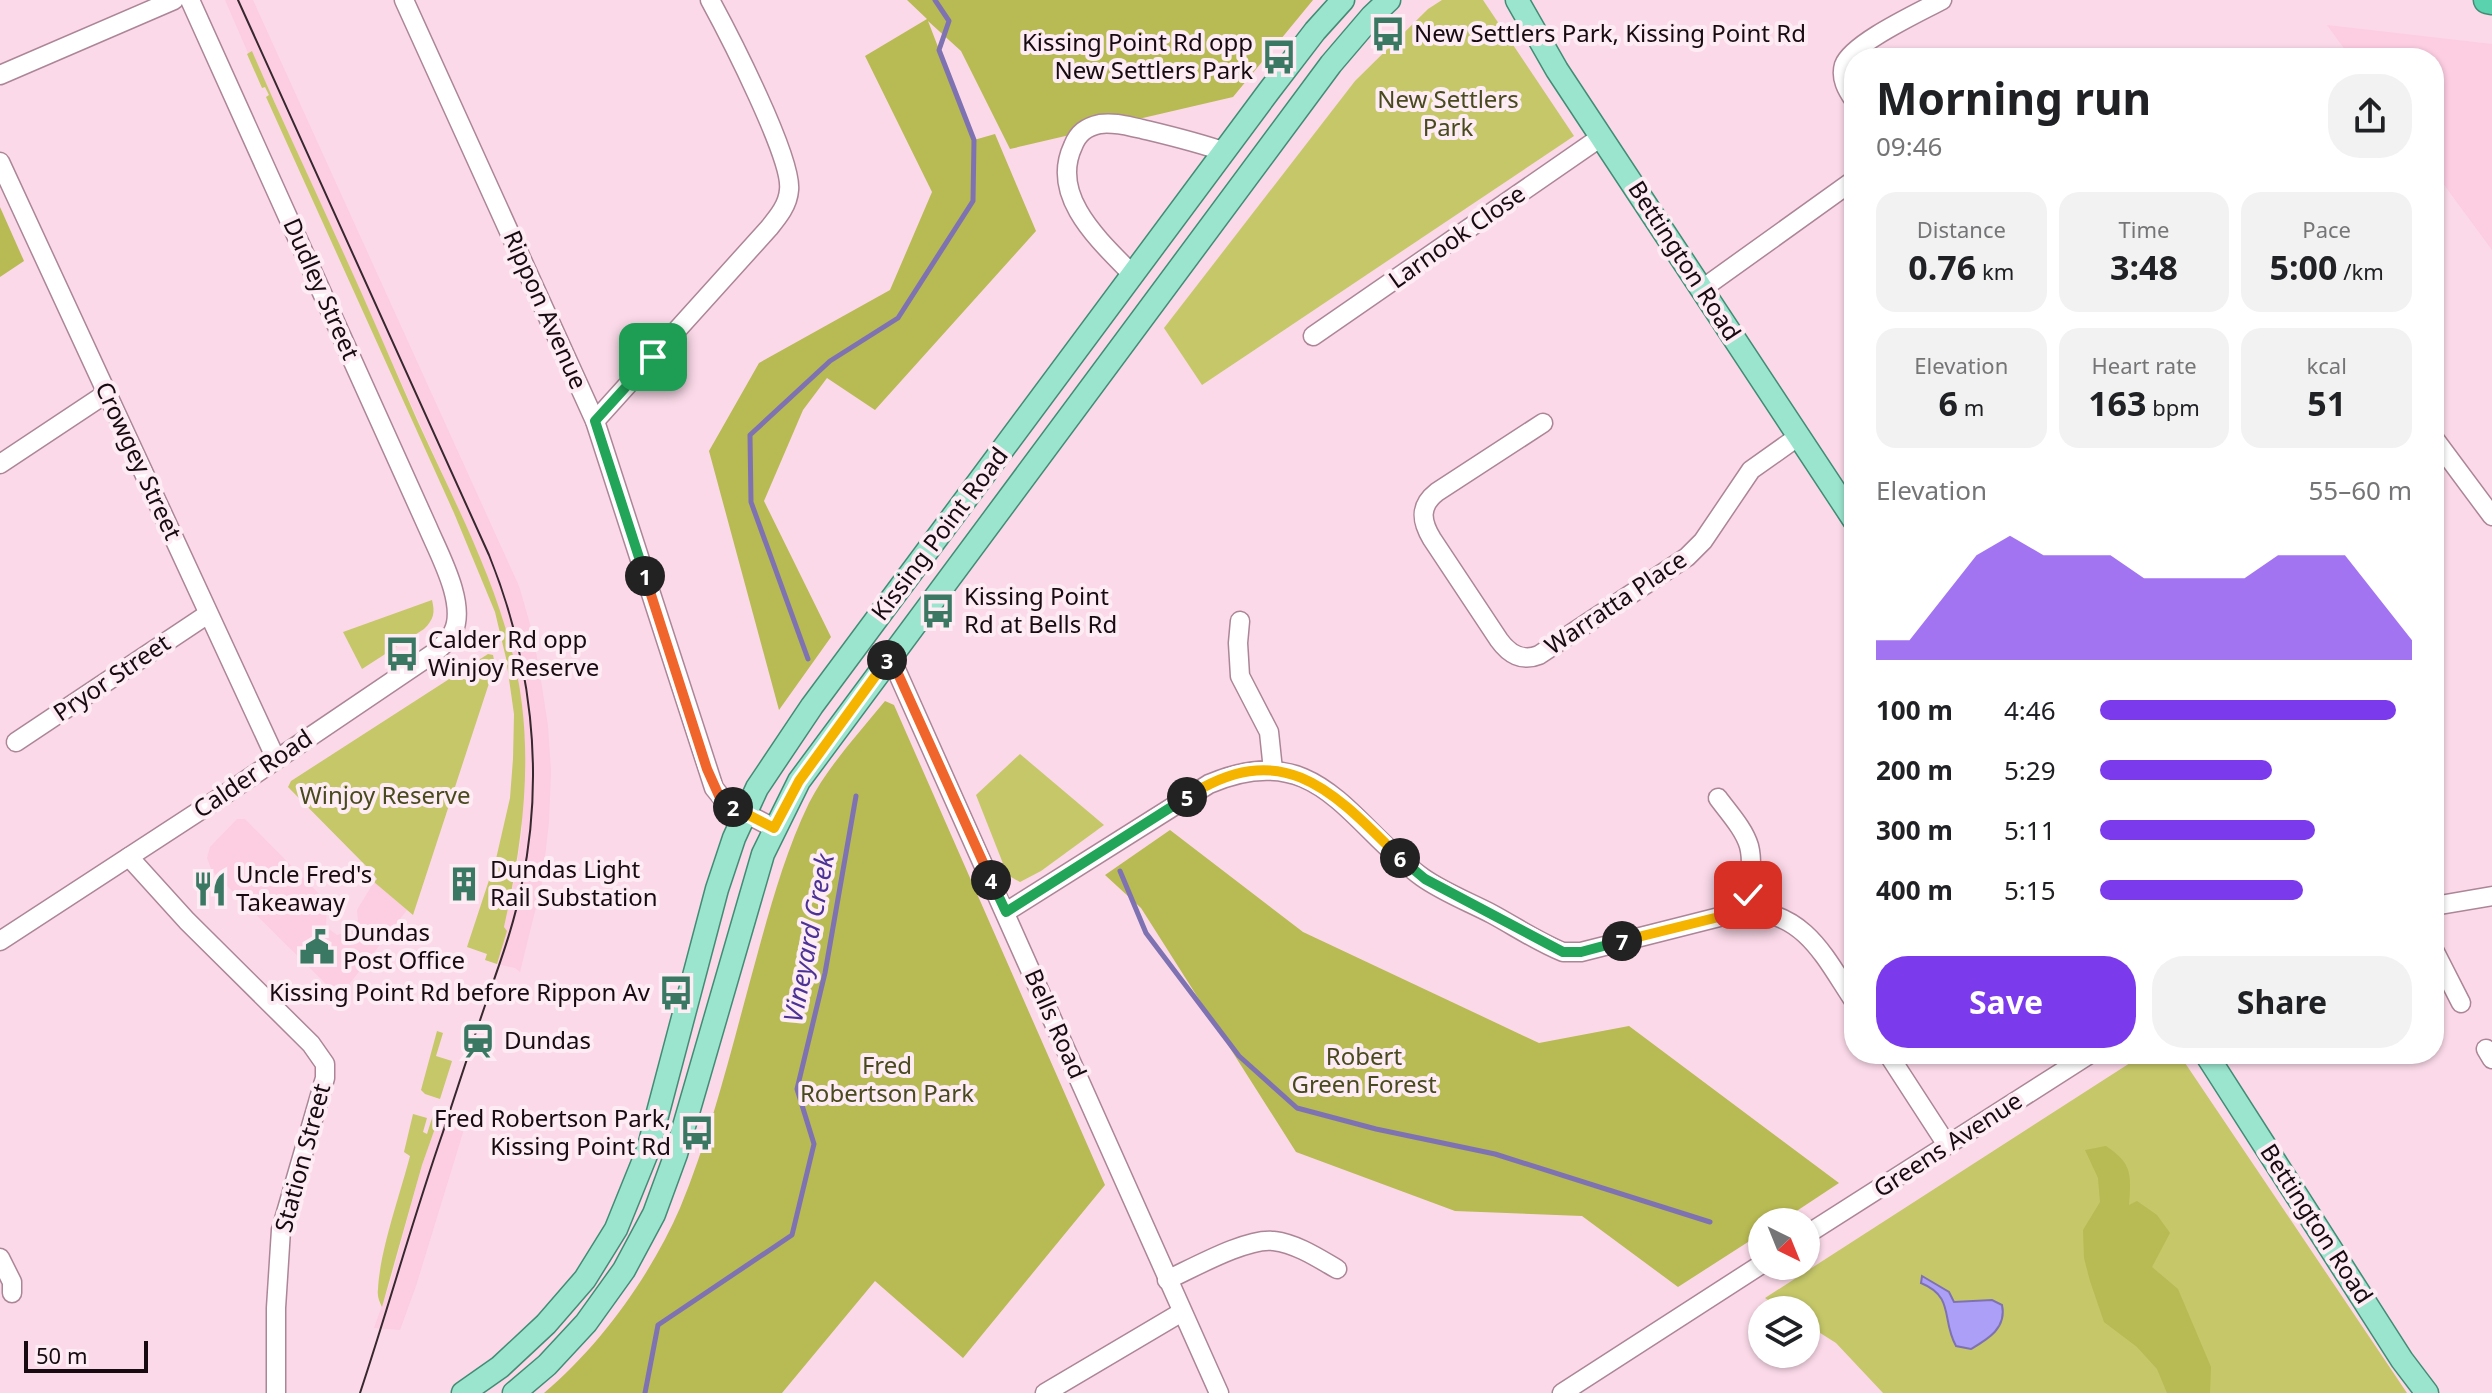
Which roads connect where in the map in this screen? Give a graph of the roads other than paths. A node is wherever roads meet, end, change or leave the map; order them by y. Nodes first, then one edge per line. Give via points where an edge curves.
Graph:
1 (174, 0) edge
2 (190, 0) edge
3 (404, 0) edge
4 (710, 0) edge
5 (1343, 0) edge
6 (1389, 0) edge
7 (1517, 0) edge
8 (1942, 0) edge
9 (1859, 48) edge
10 (0, 75) edge
11 (1601, 137) junction
12 (1225, 152) junction
13 (0, 162) edge
14 (1844, 187) edge
15 (1133, 275) junction
16 (1702, 289) junction
17 (1313, 336) dead end
18 (107, 393) junction
19 (595, 421) junction
20 (1543, 423) dead end
21 (1799, 436) junction
22 (2444, 451) edge
23 (0, 464) edge
24 (1844, 505) edge
25 (2492, 516) edge
26 (449, 578) joint
27 (208, 614) junction
28 (1240, 621) dead end
29 (890, 656) junction
30 (16, 742) dead end
31 (276, 759) junction
32 (1273, 770) junction
33 (1718, 798) dead end
34 (744, 814) junction
35 (774, 828) junction
36 (129, 857) junction
37 (2492, 896) edge
38 (2444, 904) edge
39 (1747, 910) junction
40 (1006, 912) junction
41 (0, 941) edge
42 (2444, 970) edge
43 (1844, 986) edge
44 (2461, 1003) dead end
45 (1894, 1064) edge
46 (2074, 1064) edge
47 (2212, 1064) edge
48 (1947, 1145) junction
49 (1820, 1226) edge
50 (0, 1258) edge
51 (1337, 1269) dead end
52 (1748, 1273) edge
53 (1167, 1280) junction
54 (12, 1293) dead end
55 (1182, 1312) junction
56 (276, 1393) edge
57 (463, 1393) edge
58 (514, 1393) edge
59 (1045, 1393) edge
60 (1219, 1393) edge
61 (1562, 1393) edge
62 (2427, 1393) edge

1 - 10 street
2 - 26 street, Dudley Street
3 - 19 street, Rippon Avenue
4 - 19 street via 780,150 789,191 769,228
5 - 12 main road, Kissing Point Road
6 - 29 main road, Kissing Point Road via 1331,64
7 - 11 main road, Bettington Road
8 - 9 street
11 - 16 main road, Bettington Road
11 - 17 street, Larnook Close
12 - 15 main road, Kissing Point Road
12 - 15 street via 1118,123 1078,133 1066,178 1071,198 1094,234
13 - 18 street, Crowgey Street
14 - 16 street
15 - 34 main road, Kissing Point Road via 812,706
16 - 21 main road, Bettington Road
18 - 23 street
18 - 27 street, Crowgey Street
19 - 34 street, Rippon Avenue via 711,779 720,798
20 - 21 street, Warratta Place via 1437,492 1423,513 1427,531 1499,640 1510,653 1525,658 1539,655 1687,557 1751,470
21 - 24 main road, Bettington Road
22 - 25 street
26 - 31 street, Calder Road via 457,613 446,643
27 - 30 street, Pryor Street
27 - 31 street, Crowgey Street
28 - 32 street via 1240,676 1269,732
29 - 35 main road, Kissing Point Road via 799,781
29 - 40 street, Bells Road
31 - 36 street, Calder Road
32 - 39 street via 1321,786 1425,879 1563,952 1581,952
32 - 40 street via 1209,784
33 - 39 street via 1748,844
34 - 35 street, Rippon Avenue
34 - 57 main road, Kissing Point Road via 717,889 648,1150 616,1229 585,1279 546,1324
35 - 58 main road, Kissing Point Road via 654,1214 624,1270 586,1323
36 - 41 street, Calder Road
36 - 56 street, Station Street via 325,1064 281,1230
37 - 38 street
39 - 43 street via 1781,916 1810,937
40 - 53 street, Bells Road
42 - 44 street
45 - 48 street
46 - 48 street, Greens Avenue
47 - 62 main road, Bettington Road
48 - 49 street, Greens Avenue
50 - 54 street
51 - 53 street via 1271,1240 1242,1246
52 - 61 street
53 - 55 street, Bells Road
55 - 59 street
55 - 60 street, Bells Road

